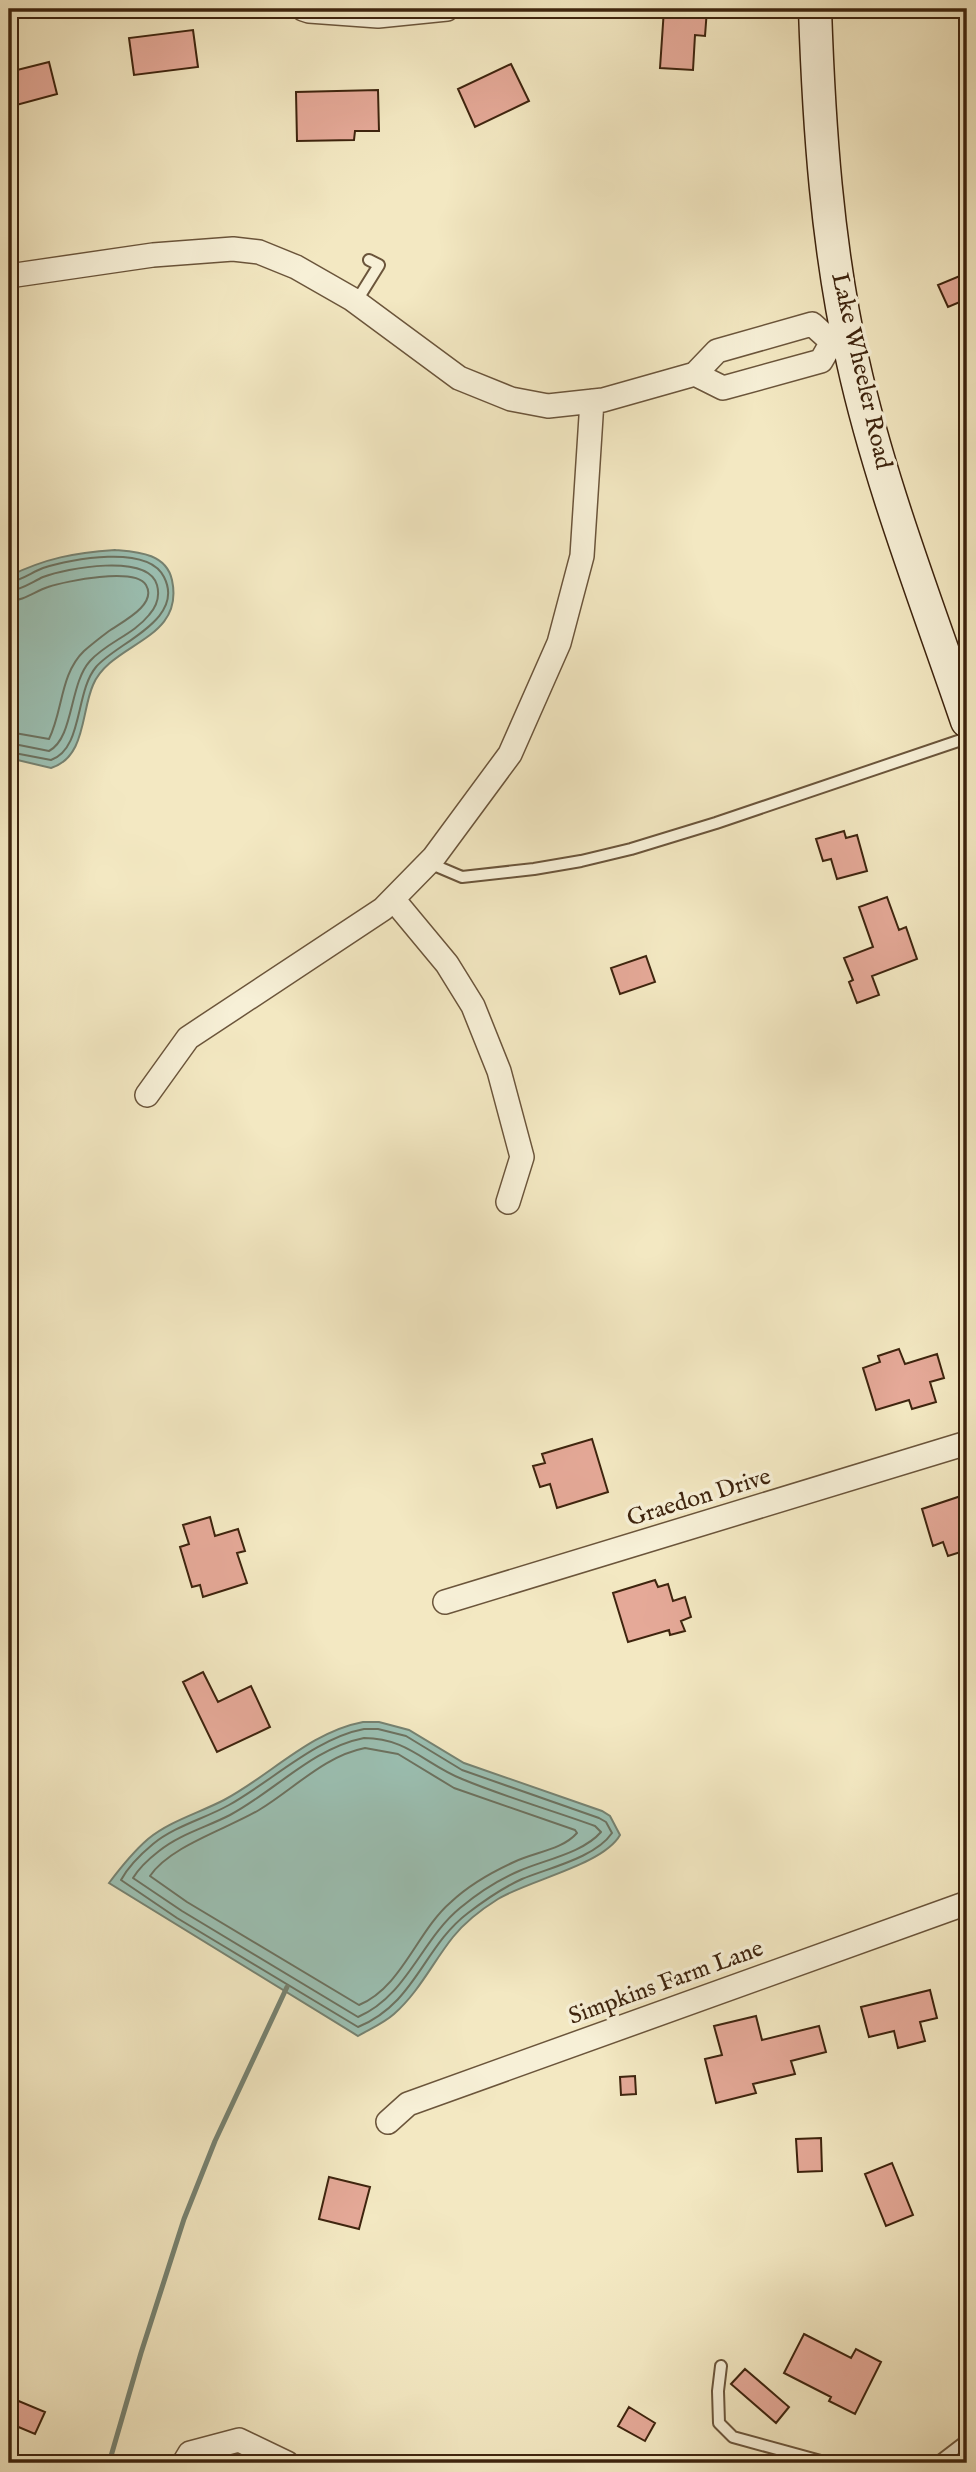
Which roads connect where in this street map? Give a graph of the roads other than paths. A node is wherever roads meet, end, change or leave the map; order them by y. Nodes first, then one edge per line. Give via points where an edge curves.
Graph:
1 (303, 9) edge
2 (447, 9) edge
3 (815, 9) edge
4 (369, 260) dead end
5 (9, 276) edge
6 (356, 302) junction
7 (840, 340) junction
8 (695, 374) junction
9 (592, 401) junction
10 (967, 721) edge
11 (967, 738) edge
12 (429, 863) junction
13 (393, 899) junction
14 (147, 1095) dead end
15 (508, 1202) dead end
16 (967, 1443) edge
17 (445, 1602) dead end
18 (967, 1903) edge
19 (388, 2122) dead end
20 (721, 2366) dead end
21 (967, 2440) edge
22 (184, 2463) edge
23 (287, 2463) edge
24 (828, 2463) edge
25 (937, 2463) edge

1 - 2 street via 378,16
3 - 7 street, Lake Wheeler Road via 821,141
4 - 6 lane via 379,265
5 - 6 street via 153,255 233,249 259,252 296,267
6 - 9 street via 459,378 511,400 548,406
7 - 8 street via 821,361 723,388
7 - 8 street via 812,324 717,351
7 - 10 street, Lake Wheeler Road
8 - 9 street
9 - 12 street via 582,556 559,643 510,754
11 - 12 lane via 716,823 581,861 462,877
12 - 13 street
13 - 14 street via 188,1038
13 - 15 street via 447,964 473,1006 499,1071 522,1157
16 - 17 street, Graedon Drive
18 - 19 street, Simpkins Farm Lane via 408,2104
20 - 24 lane via 719,2423 733,2437
21 - 25 lane
22 - 23 street via 190,2453 239,2440

